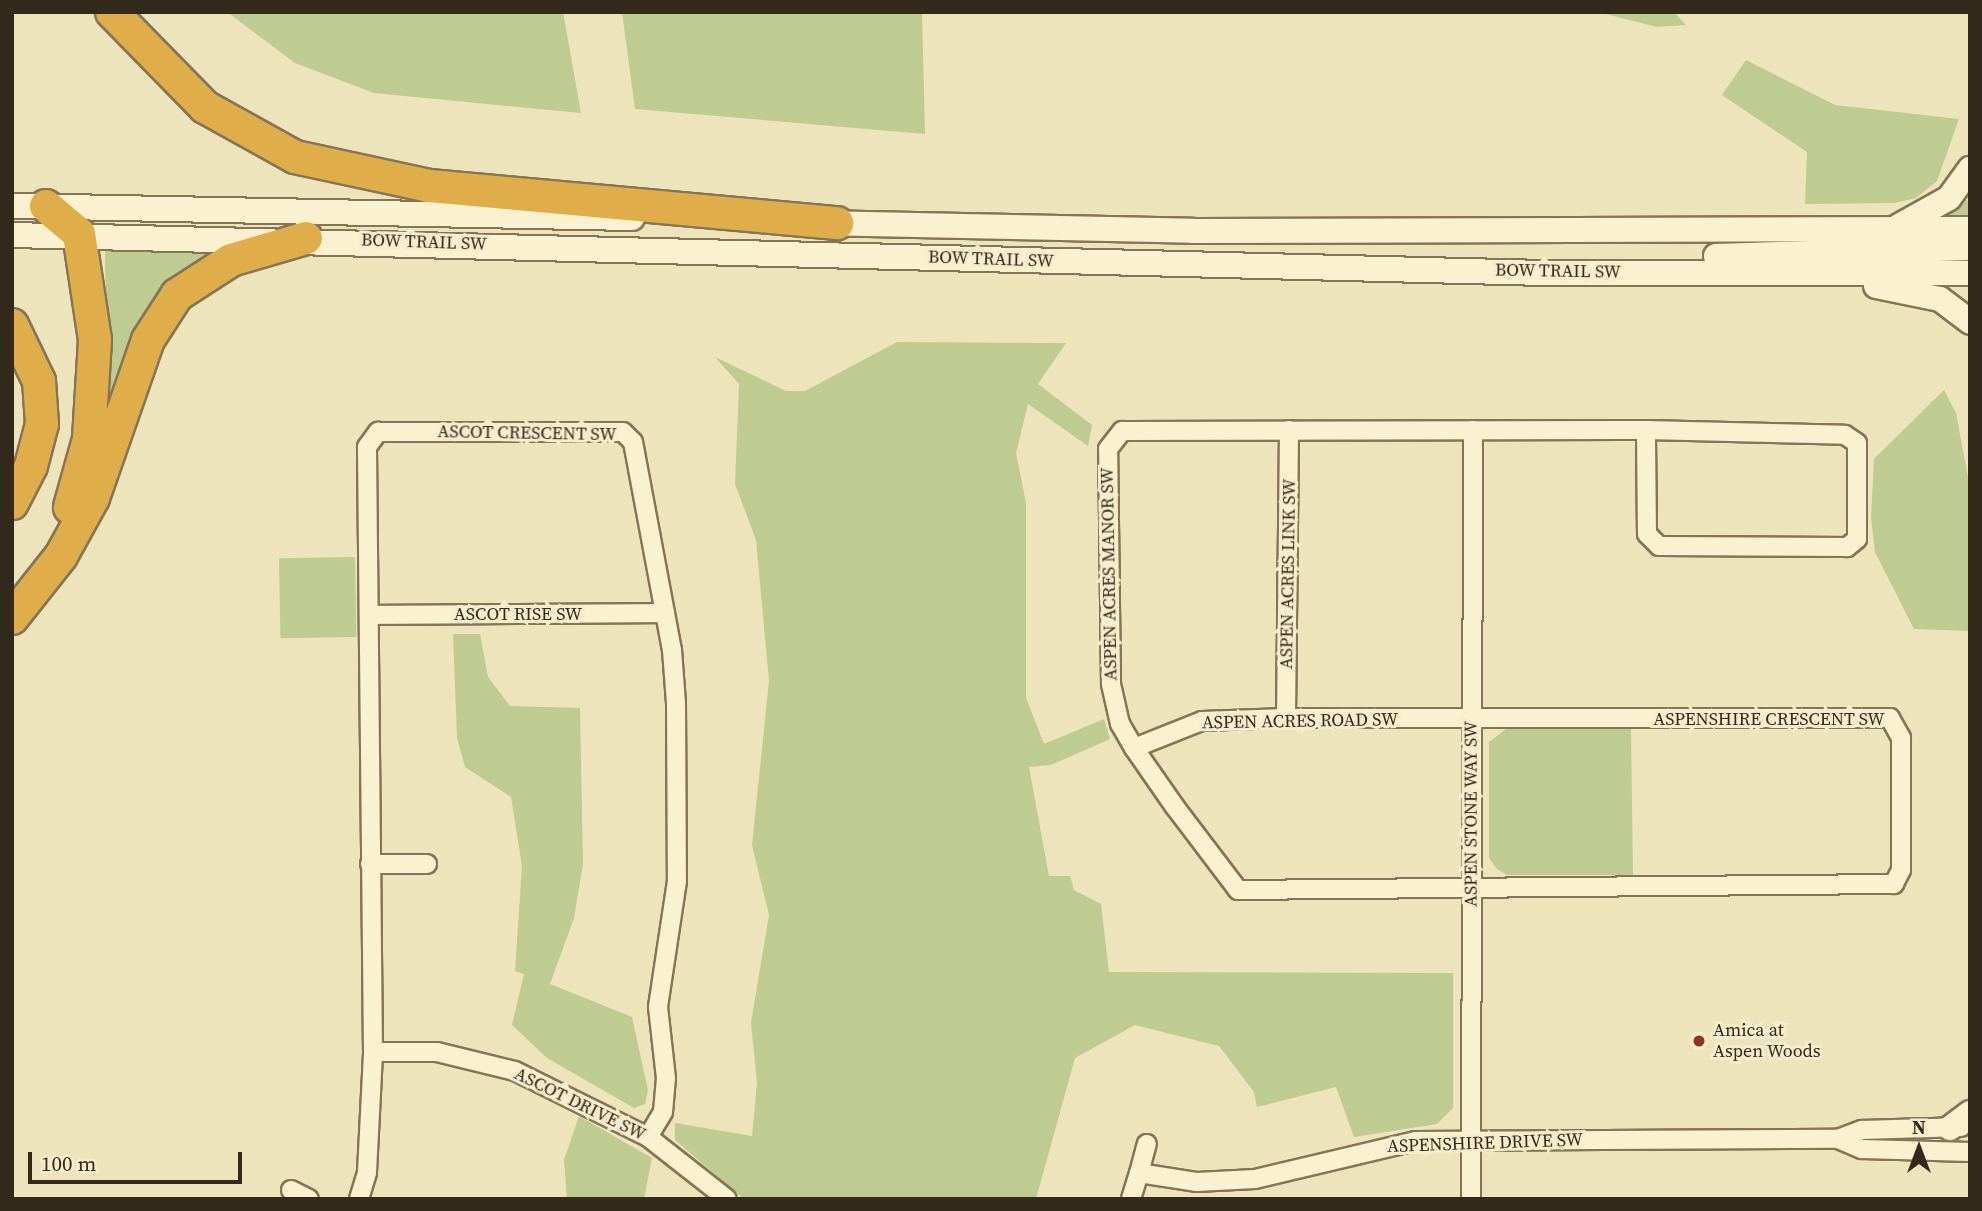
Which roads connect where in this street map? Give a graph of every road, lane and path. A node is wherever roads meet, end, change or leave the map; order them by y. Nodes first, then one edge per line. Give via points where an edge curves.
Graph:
1 (112, 12) edge
2 (1970, 169) edge
3 (12, 206) edge
4 (46, 206) junction
5 (837, 223) junction
6 (1970, 229) edge
7 (1888, 230) junction
8 (79, 234) junction
9 (12, 236) edge
10 (306, 238) junction
11 (1970, 248) edge
12 (1450, 267) junction
13 (1540, 273) junction
14 (1970, 273) edge
15 (1970, 322) edge
16 (12, 325) edge
17 (1289, 430) junction
18 (1473, 430) junction
19 (1646, 430) junction
20 (12, 503) edge
21 (665, 613) junction
22 (371, 615) junction
23 (12, 618) edge
24 (1286, 718) junction
25 (1471, 719) junction
26 (1134, 748) junction
27 (427, 863) dead end
28 (370, 864) junction
29 (1472, 887) junction
30 (373, 1052) junction
31 (1963, 1123) edge
32 (648, 1137) junction
33 (1838, 1139) junction
34 (1471, 1140) junction
35 (1147, 1143) dead end
36 (1970, 1152) edge
37 (1139, 1172) junction
38 (291, 1190) dead end
39 (309, 1199) edge
40 (359, 1199) edge
41 (727, 1199) edge
42 (1131, 1199) edge
43 (1471, 1199) edge

1 - 5 highway via 205,107 295,157 429,186
2 - 7 main road via 1934,209
3 - 4 main road, BOW TRAIL SW
4 - 5 main road, BOW TRAIL SW
4 - 8 highway
5 - 7 main road, BOW TRAIL SW via 1193,231
6 - 7 main road, BOW TRAIL SW
8 - 9 main road, BOW TRAIL SW
8 - 10 main road, BOW TRAIL SW
8 - 23 highway via 95,340 89,439 68,514
10 - 12 main road, BOW TRAIL SW via 1185,265
10 - 23 highway via 209,270 177,295 148,340 93,498 61,556
11 - 12 main road
12 - 13 main road, BOW TRAIL SW
13 - 14 main road, BOW TRAIL SW
13 - 15 main road via 1625,281 1883,286 1940,299
16 - 20 highway via 39,381 41,424 32,466
17 - 18 street, ASPEN ACRES MANOR SW
17 - 24 street, ASPEN ACRES LINK SW
17 - 26 street, ASPEN ACRES MANOR SW via 1131,430 1110,442 1111,684 1116,713
18 - 19 street, ASPEN ACRES MANOR SW
18 - 25 street, ASPEN STONE WAY SW
19 - 19 street, ASPEN ACRES MANOR SW via 1850,436 1857,443 1857,540 1847,547 1659,546 1647,534
21 - 22 street, ASCOT RISE SW
21 - 22 street, ASCOT CRESCENT SW via 633,442 623,432 377,432 367,447
21 - 32 street, ASCOT CRESCENT SW via 676,703 677,881 658,1007 666,1078 663,1112
22 - 28 street, ASCOT CRESCENT SW
24 - 25 street, ASPEN ACRES ROAD SW
24 - 26 street, ASPEN ACRES ROAD SW via 1202,721
25 - 29 street, ASPEN STONE WAY SW
25 - 29 street, ASPENSHIRE CRESCENT SW via 1890,718 1902,738 1902,870 1892,886
26 - 29 street, ASPEN ACRES MANOR SW via 1238,890
27 - 28 street
28 - 30 street, ASCOT CRESCENT SW
29 - 34 street, ASPEN STONE WAY SW
30 - 32 street, ASCOT DRIVE SW via 437,1052 484,1061 554,1088
30 - 40 street, ASCOT CRESCENT SW via 368,1161
31 - 33 street, ASPENSHIRE DRIVE SW via 1863,1130
32 - 41 street, ASCOT DRIVE SW
33 - 34 street, ASPENSHIRE DRIVE SW
33 - 36 street, ASPENSHIRE DRIVE SW via 1863,1149
34 - 37 street, ASPENSHIRE DRIVE SW via 1374,1146 1255,1179 1197,1182
34 - 43 street, ASPEN STONE WAY SW
35 - 37 street
37 - 42 street
38 - 39 street

